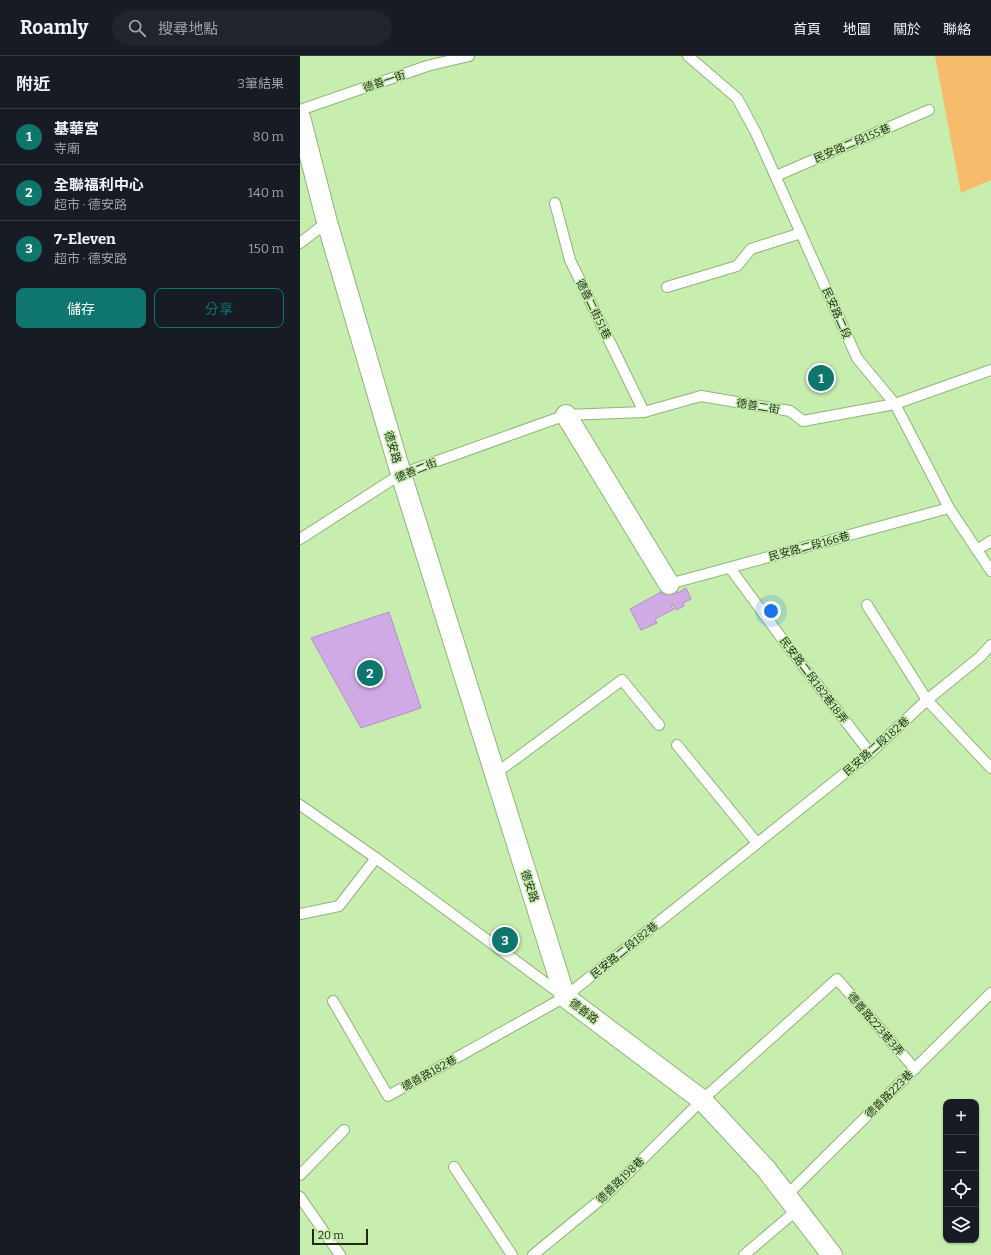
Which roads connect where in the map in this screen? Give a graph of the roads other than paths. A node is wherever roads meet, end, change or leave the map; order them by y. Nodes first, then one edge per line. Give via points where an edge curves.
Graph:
1 (468, 56) edge
2 (688, 56) edge
3 (300, 110) edge
4 (929, 110) dead end
5 (300, 117) edge
6 (776, 176) junction
7 (555, 203) dead end
8 (327, 222) junction
9 (801, 233) junction
10 (300, 243) edge
11 (668, 287) dead end
12 (991, 370) edge
13 (895, 404) junction
14 (644, 412) junction
15 (566, 415) junction
16 (400, 474) junction
17 (949, 508) junction
18 (300, 539) edge
19 (991, 541) edge
20 (977, 550) junction
21 (730, 568) junction
22 (991, 571) edge
23 (669, 584) joint
24 (867, 606) dead end
25 (991, 645) edge
26 (927, 700) junction
27 (659, 725) dead end
28 (677, 745) dead end
29 (870, 753) junction
30 (991, 768) edge
31 (495, 774) junction
32 (300, 805) edge
33 (757, 843) junction
34 (376, 858) junction
35 (300, 914) edge
36 (837, 979) joint
37 (991, 993) edge
38 (565, 997) junction
39 (333, 1001) dead end
40 (914, 1069) junction
41 (702, 1100) junction
42 (344, 1130) dead end
43 (454, 1168) dead end
44 (300, 1174) edge
45 (300, 1197) edge
46 (792, 1202) junction
47 (340, 1255) edge
48 (512, 1255) edge
49 (533, 1255) edge
50 (744, 1255) edge
51 (832, 1255) edge

1 - 3 lane, 德善一街 via 427,66
2 - 6 lane, 民安路二段 via 737,98
4 - 6 lane, 民安路二段155巷
5 - 8 street, 德安路
6 - 9 lane, 民安路二段
7 - 14 lane, 德善二街51巷 via 570,260
8 - 10 lane
8 - 16 street, 德安路
9 - 11 lane via 750,249 737,266
9 - 13 lane, 民安路二段 via 857,358
12 - 13 lane, 德善二街
13 - 14 lane, 德善二街 via 803,421 790,411 701,396
13 - 17 lane, 民安路二段
14 - 15 lane, 德善二街
15 - 16 lane, 德善二街
15 - 23 street
16 - 18 lane, 德善二街
16 - 31 street, 德安路
17 - 20 lane, 民安路二段
17 - 21 lane, 民安路二段166巷
19 - 20 lane
20 - 22 lane, 民安路二段
21 - 23 lane, 民安路二段166巷
21 - 29 lane, 民安路二段182巷18弄
24 - 26 lane
25 - 26 lane, 民安路二段182巷
26 - 29 lane, 民安路二段182巷
26 - 30 lane
27 - 31 lane via 622,680
28 - 33 lane
29 - 33 lane, 民安路二段182巷
31 - 38 street, 德安路
32 - 34 lane, 德善路
33 - 38 lane, 民安路二段182巷
34 - 35 lane via 339,906
34 - 38 lane, 德善路
36 - 40 lane, 德善路223巷3弄
36 - 41 lane, 德善路198巷
37 - 40 lane, 德善路223巷
38 - 39 lane, 德善路182巷 via 388,1096
38 - 41 street, 德善路
40 - 46 lane, 德善路223巷
41 - 46 street, 德善路 via 766,1168
41 - 49 lane, 德善路198巷 via 606,1196
42 - 44 lane
43 - 48 lane
45 - 47 lane
46 - 50 lane, 德善路223巷
46 - 51 street, 德善路

